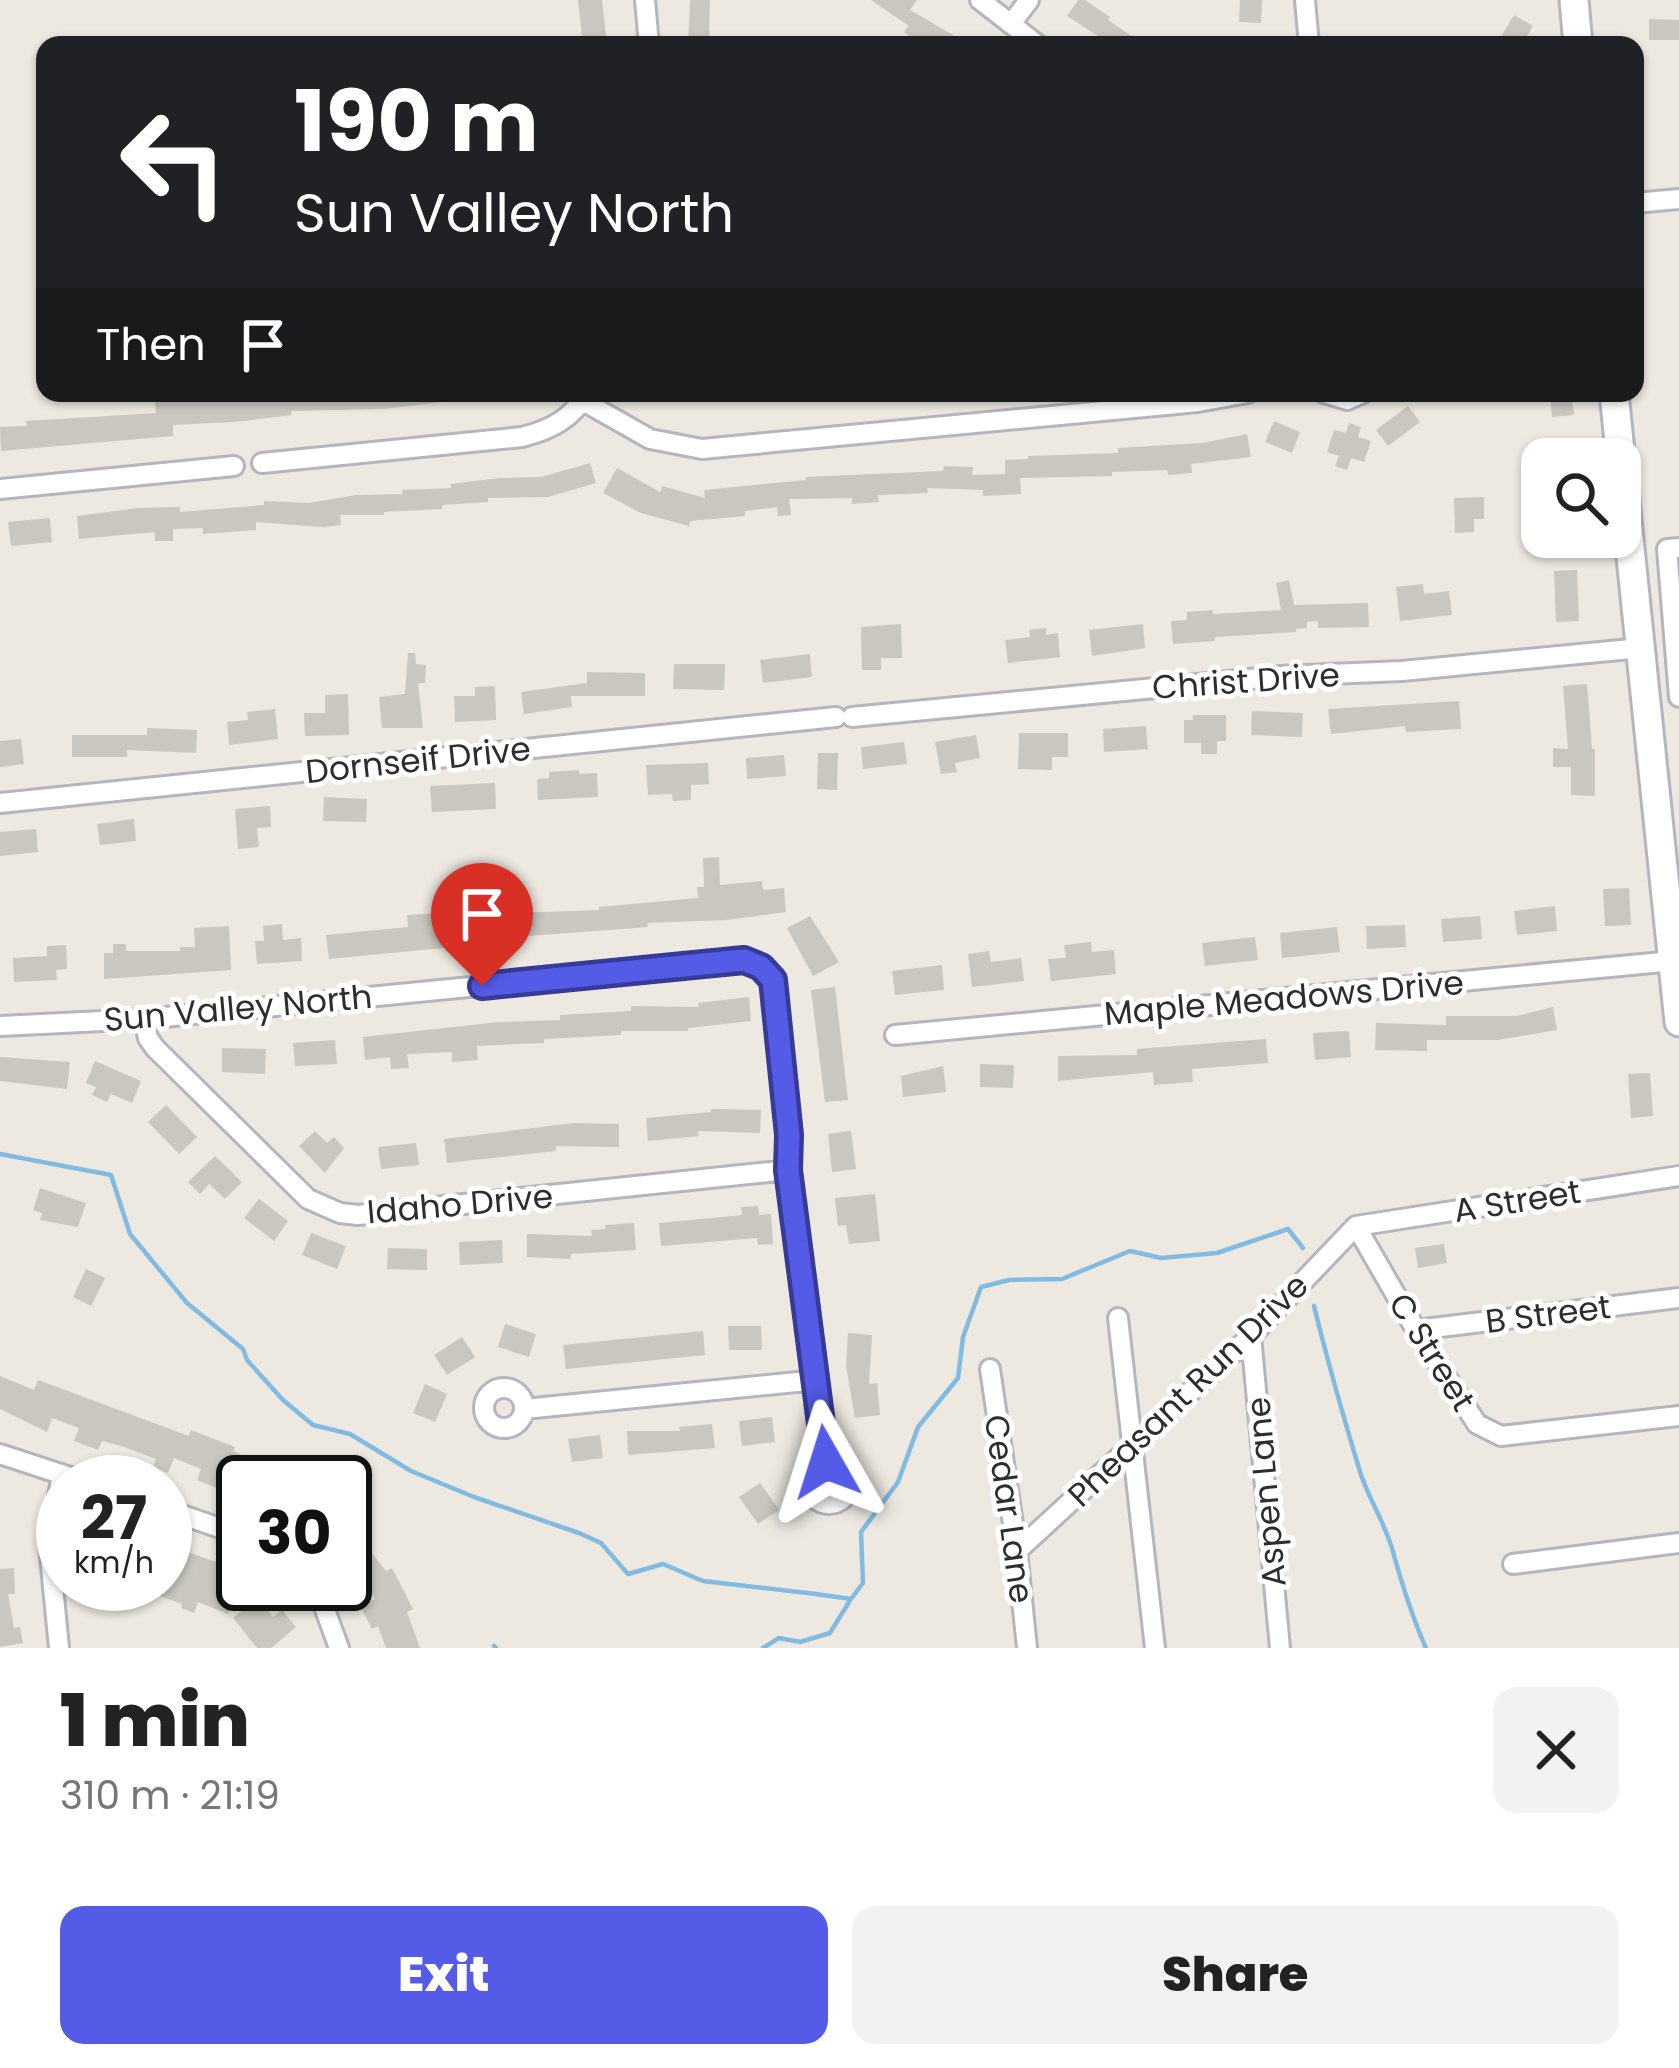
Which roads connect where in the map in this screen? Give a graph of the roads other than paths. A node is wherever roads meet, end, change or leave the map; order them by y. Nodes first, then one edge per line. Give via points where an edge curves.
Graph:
1 (645, 0) edge
2 (980, 0) edge
3 (1029, 0) edge
4 (1305, 0) edge
5 (1590, 0) edge
6 (1574, 1) edge
7 (1011, 24) junction
8 (648, 36) edge
9 (1026, 36) edge
10 (1308, 36) edge
11 (1577, 36) edge
12 (1679, 200) edge
13 (1644, 202) edge
14 (580, 402) edge
15 (593, 402) edge
16 (1198, 402) edge
17 (1615, 402) edge
18 (262, 463) dead end
19 (234, 466) dead end
20 (0, 489) edge
21 (1679, 548) edge
22 (1641, 648) junction
23 (1679, 697) edge
24 (844, 717) joint
25 (0, 803) edge
26 (1676, 975) edge
27 (144, 1018) junction
28 (1679, 1022) edge
29 (0, 1026) edge
30 (895, 1035) dead end
31 (788, 1170) junction
32 (1679, 1176) edge
33 (1356, 1226) junction
34 (1679, 1298) edge
35 (1118, 1318) dead end
36 (1416, 1330) junction
37 (1251, 1336) junction
38 (990, 1369) dead end
39 (817, 1380) junction
40 (524, 1409) dead end
41 (1679, 1416) edge
42 (1133, 1444) junction
43 (0, 1454) edge
44 (826, 1462) dead end
45 (36, 1466) edge
46 (1679, 1543) edge
47 (1017, 1551) junction
48 (1513, 1564) dead end
49 (55, 1611) edge
50 (326, 1611) edge
51 (59, 1648) edge
52 (339, 1648) edge
53 (1027, 1648) edge
54 (1155, 1648) edge
55 (1280, 1648) edge

1 - 8 street
2 - 7 street
3 - 7 street
4 - 10 street
5 - 6 street
6 - 11 street
7 - 9 street
12 - 13 street
14 - 18 street via 556,425 522,437
15 - 16 street via 650,439 702,449
17 - 22 street
19 - 20 street
21 - 23 street via 1667,549
22 - 24 street, Christ Drive
22 - 26 street
24 - 25 street, Dornseif Drive
26 - 28 street
26 - 30 street, Maple Meadows Drive
27 - 29 street, Sun Valley North
27 - 31 street, Idaho Drive via 148,1038 172,1065 308,1198 340,1213
27 - 31 street, Sun Valley North via 744,960 773,980 777,996
31 - 39 street
32 - 33 street, A Street
33 - 36 street, C Street
33 - 37 street, Pheasant Run Drive
34 - 36 street, B Street
35 - 42 street
36 - 41 street, C Street via 1477,1424 1501,1436
37 - 42 street, Pheasant Run Drive
37 - 55 street, Aspen Lane
38 - 47 street, Cedar Lane
39 - 40 street
39 - 44 street
42 - 47 street, Pheasant Run Drive
42 - 54 street
43 - 45 street
46 - 48 street
47 - 53 street, Cedar Lane
49 - 51 street
50 - 52 street

